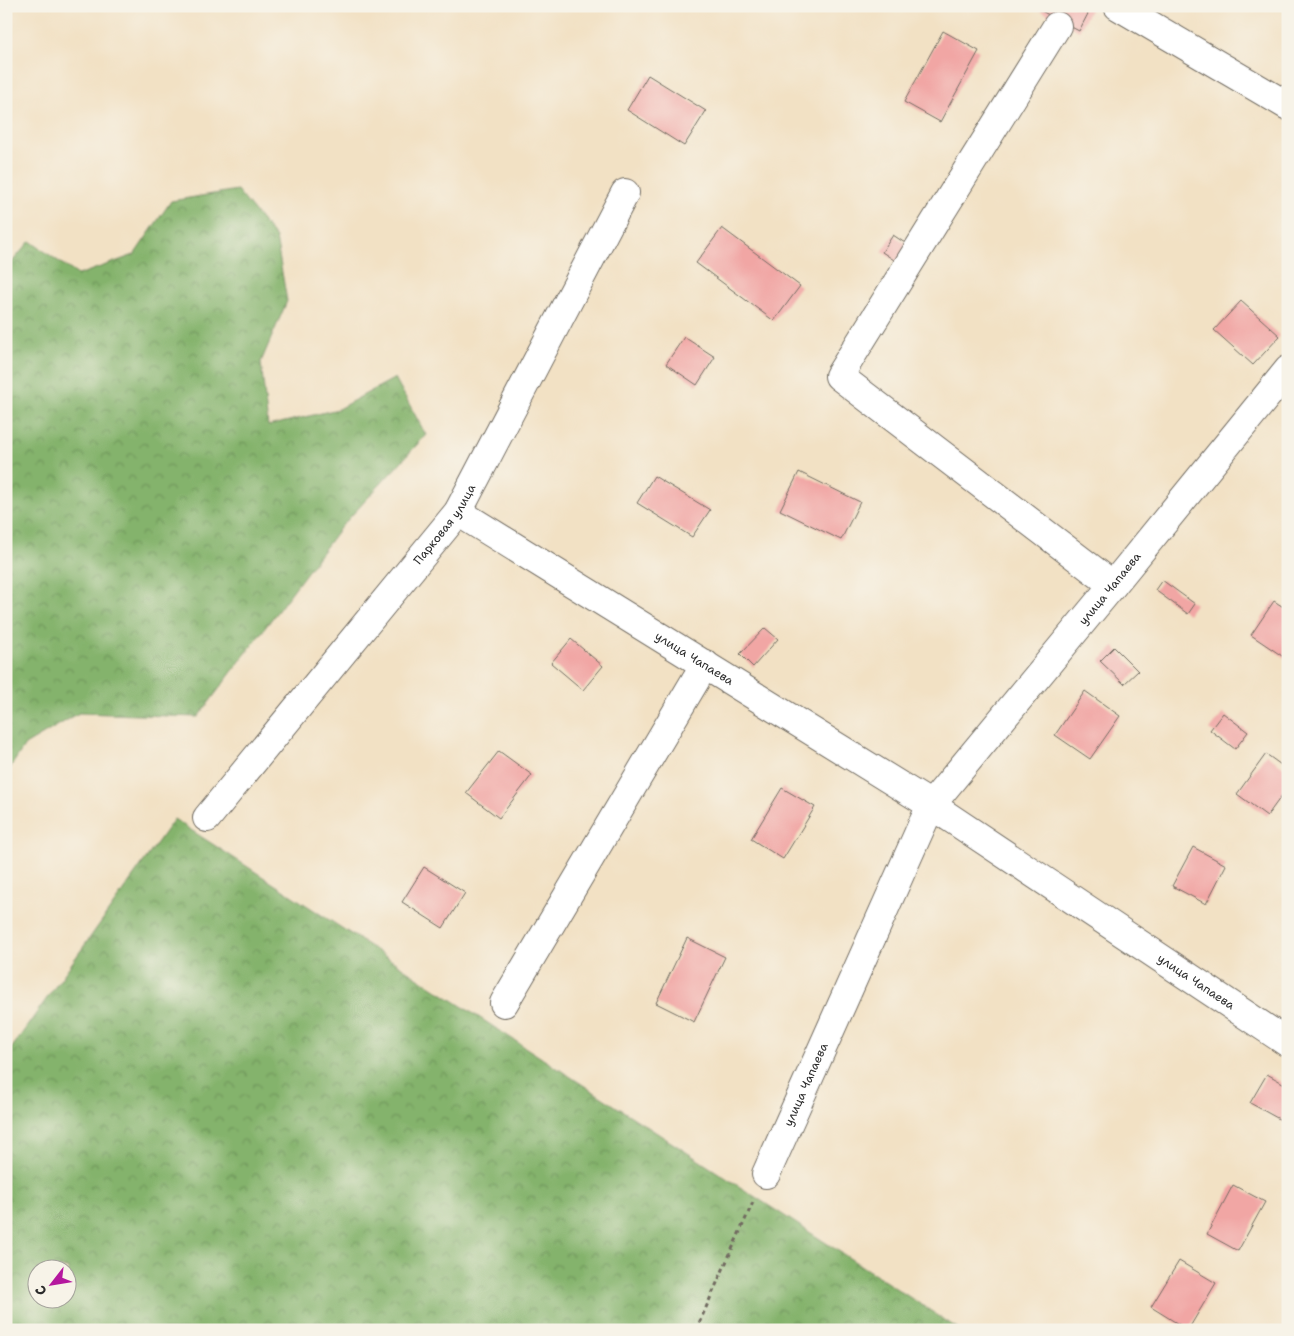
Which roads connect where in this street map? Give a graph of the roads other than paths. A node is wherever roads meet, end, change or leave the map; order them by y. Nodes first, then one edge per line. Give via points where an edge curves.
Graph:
1 (1118, 6) edge
2 (1057, 26) dead end
3 (1288, 106) edge
4 (625, 193) dead end
5 (1288, 370) edge
6 (458, 512) junction
7 (1113, 585) junction
8 (705, 664) junction
9 (931, 805) junction
10 (207, 818) dead end
11 (504, 1002) dead end
12 (1288, 1043) edge
13 (766, 1174) road end

1 - 3 street
2 - 7 street via 839,376
4 - 6 street, Парковая улица
5 - 7 street, улица Чапаева
6 - 8 street, улица Чапаева
6 - 10 street, Парковая улица
7 - 9 street, улица Чапаева
8 - 9 street, улица Чапаева
8 - 11 street
9 - 12 street, улица Чапаева
9 - 13 street, улица Чапаева

